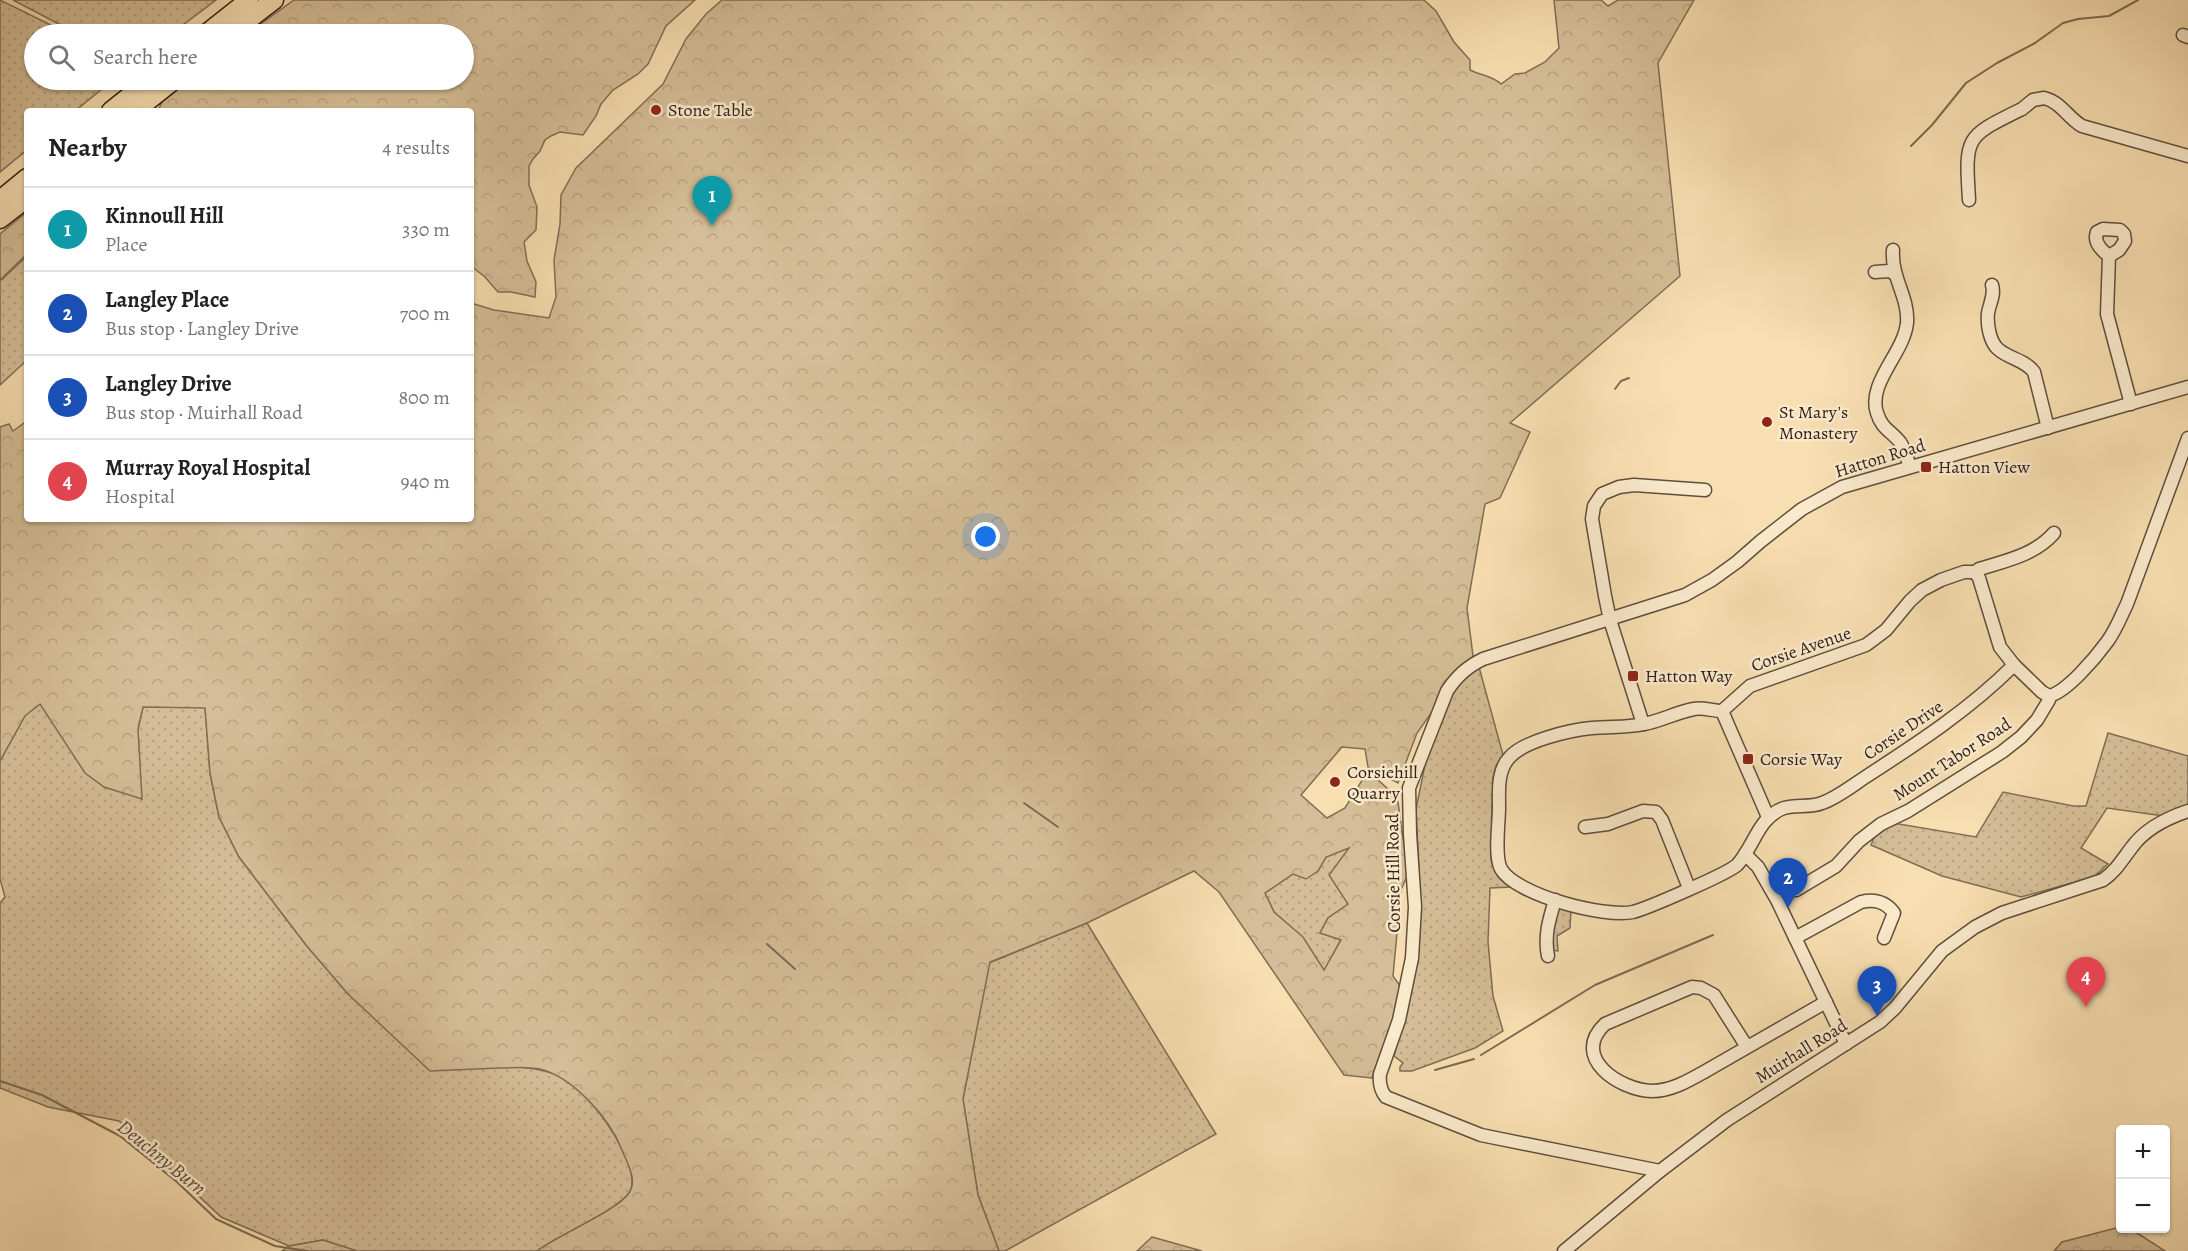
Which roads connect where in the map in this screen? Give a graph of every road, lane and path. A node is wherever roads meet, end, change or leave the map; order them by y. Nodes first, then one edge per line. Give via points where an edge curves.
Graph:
1 (249, 0) edge
2 (274, 0) edge
3 (219, 24) edge
4 (243, 24) edge
5 (137, 90) edge
6 (161, 90) edge
7 (115, 108) edge
8 (139, 108) edge
9 (2188, 156) edge
10 (24, 180) edge
11 (0, 200) edge
12 (24, 200) edge
13 (1969, 200) dead end
14 (0, 219) edge
15 (1893, 250) dead end
16 (2109, 256) dead end
17 (1875, 272) dead end
18 (1895, 274) junction
19 (1992, 285) dead end
20 (2188, 387) edge
21 (2131, 404) junction
22 (2048, 428) junction
23 (2188, 438) edge
24 (1910, 467) junction
25 (1705, 490) dead end
26 (2054, 533) dead end
27 (1975, 572) junction
28 (1610, 620) junction
29 (2014, 665) junction
30 (2049, 696) junction
31 (1722, 711) junction
32 (1643, 724) junction
33 (2188, 811) edge
34 (1768, 817) junction
35 (1585, 826) dead end
36 (1745, 854) junction
37 (1689, 888) junction
38 (1796, 890) dead end
39 (1555, 900) junction
40 (1795, 938) junction
41 (1884, 938) dead end
42 (1548, 956) dead end
43 (1826, 1002) junction
44 (1846, 1044) junction
45 (1747, 1047) junction
46 (1660, 1171) junction
47 (1564, 1251) edge

1 - 3 highway
2 - 4 highway
5 - 7 highway
6 - 8 highway
9 - 13 street via 2082,126 2056,103 2044,98 2026,104 1974,137 1966,158
10 - 11 highway
12 - 14 highway
15 - 18 street
16 - 21 street via 2107,314
17 - 18 street
18 - 24 street via 1907,322 1876,392 1875,405 1881,424 1902,446
19 - 22 street via 1988,312 1993,343 2028,364 2034,372
20 - 21 street, Hatton Road
21 - 22 street, Hatton Road
22 - 24 street, Hatton Road
23 - 30 street, Mount Tabor Road via 2118,623 2089,663 2058,693
24 - 28 street, Hatton Road via 1818,498 1712,580 1685,595
25 - 28 street via 1634,485 1602,494 1592,519
26 - 27 street, Corsie Avenue via 2027,553
27 - 29 street via 1998,642
27 - 31 street, Corsie Avenue via 1964,572 1922,590 1886,630 1865,646 1750,686
28 - 32 street
28 - 46 street, Corsie Hill Road via 1483,659 1466,669 1447,691 1409,788 1415,907 1412,958 1399,1020 1379,1082 1386,1097 1481,1135
29 - 30 street
29 - 34 street, Corsie Drive via 1951,719 1848,788 1823,803 1784,808
30 - 38 street, Mount Tabor Road via 2037,720 2002,752 1881,824 1836,866
31 - 32 street via 1697,708
31 - 34 street
32 - 39 street via 1592,728 1527,744 1509,757 1502,770 1500,868 1515,883
33 - 44 street, Muirhall Road via 2142,836 2115,871 2103,880 2002,913 1975,927 1942,951 1880,1022
34 - 36 street
35 - 37 street via 1609,823 1643,811 1656,812
36 - 37 street via 1730,870
36 - 40 street via 1766,879
37 - 39 street via 1623,913 1579,908
39 - 42 street via 1546,931
40 - 41 street via 1871,900 1894,913
40 - 43 street
43 - 44 street
43 - 45 street
44 - 46 street, Muirhall Road via 1727,1120
45 - 45 street via 1684,1083 1652,1091 1611,1078 1598,1064 1593,1051 1596,1035 1605,1024 1692,987 1714,995
46 - 47 street, Muirhall Road

